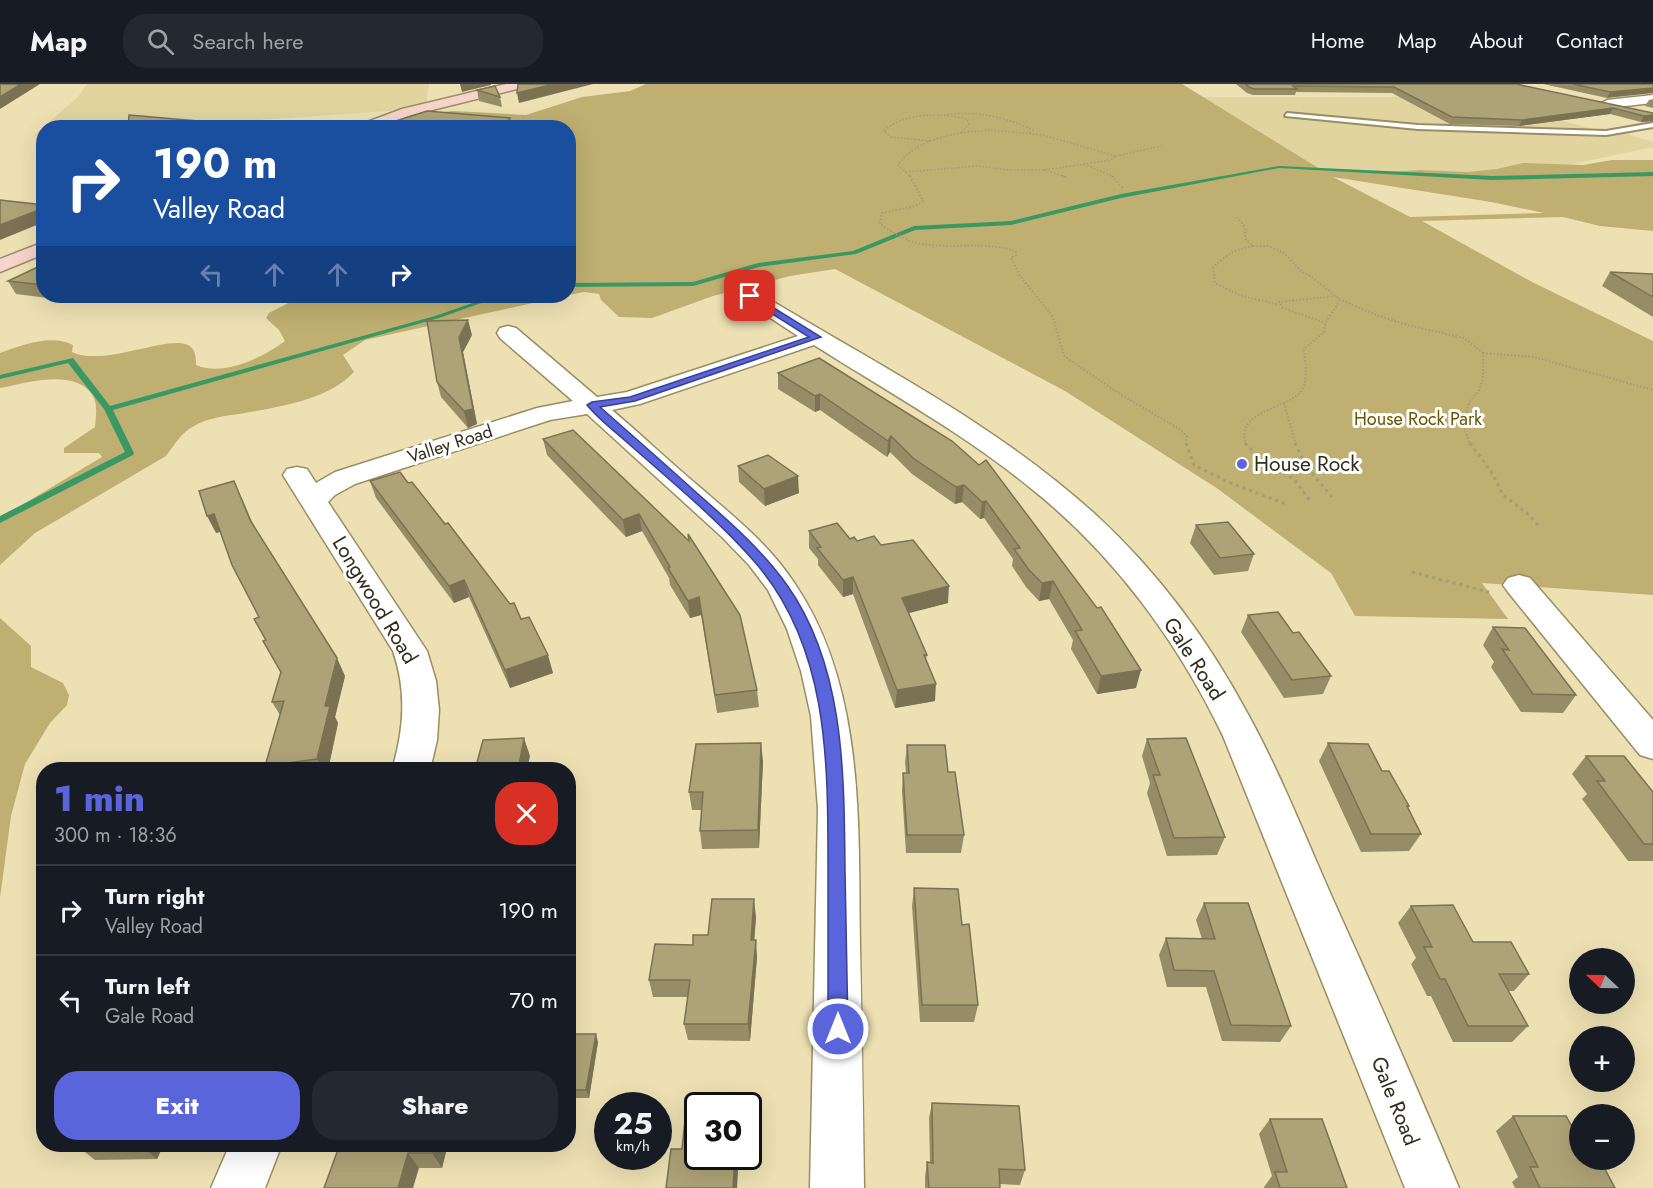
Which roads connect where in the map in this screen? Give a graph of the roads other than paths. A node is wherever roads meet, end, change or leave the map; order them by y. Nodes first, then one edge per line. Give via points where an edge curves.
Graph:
1 (513, 85) edge
2 (1653, 99) edge
3 (1601, 103) joint
4 (1653, 114) edge
5 (1287, 116) dead end
6 (381, 120) edge
7 (1653, 124) edge
8 (36, 250) edge
9 (0, 266) edge
10 (750, 296) dead end
11 (508, 333) dead end
12 (816, 337) junction
13 (592, 405) junction
14 (306, 488) joint
15 (1528, 595) road end
16 (1653, 745) edge
17 (413, 762) edge
18 (253, 1152) edge
19 (238, 1188) edge
20 (837, 1188) edge
21 (1431, 1188) edge

1 - 6 main road
2 - 3 street
3 - 4 main road
5 - 7 lane via 1418,127 1606,133
8 - 9 main road
10 - 12 street, Gale Road
11 - 13 street
12 - 13 street, Valley Road via 632,399
12 - 21 street, Gale Road via 942,414 1052,491 1125,563 1172,623 1231,716 1263,784
13 - 14 street, Valley Road via 546,413 345,478 325,489
13 - 20 street via 758,558 782,587 804,627 820,672 831,727 836,798
14 - 17 street, Longwood Road via 410,651 419,674 422,704
15 - 16 street
18 - 19 street

